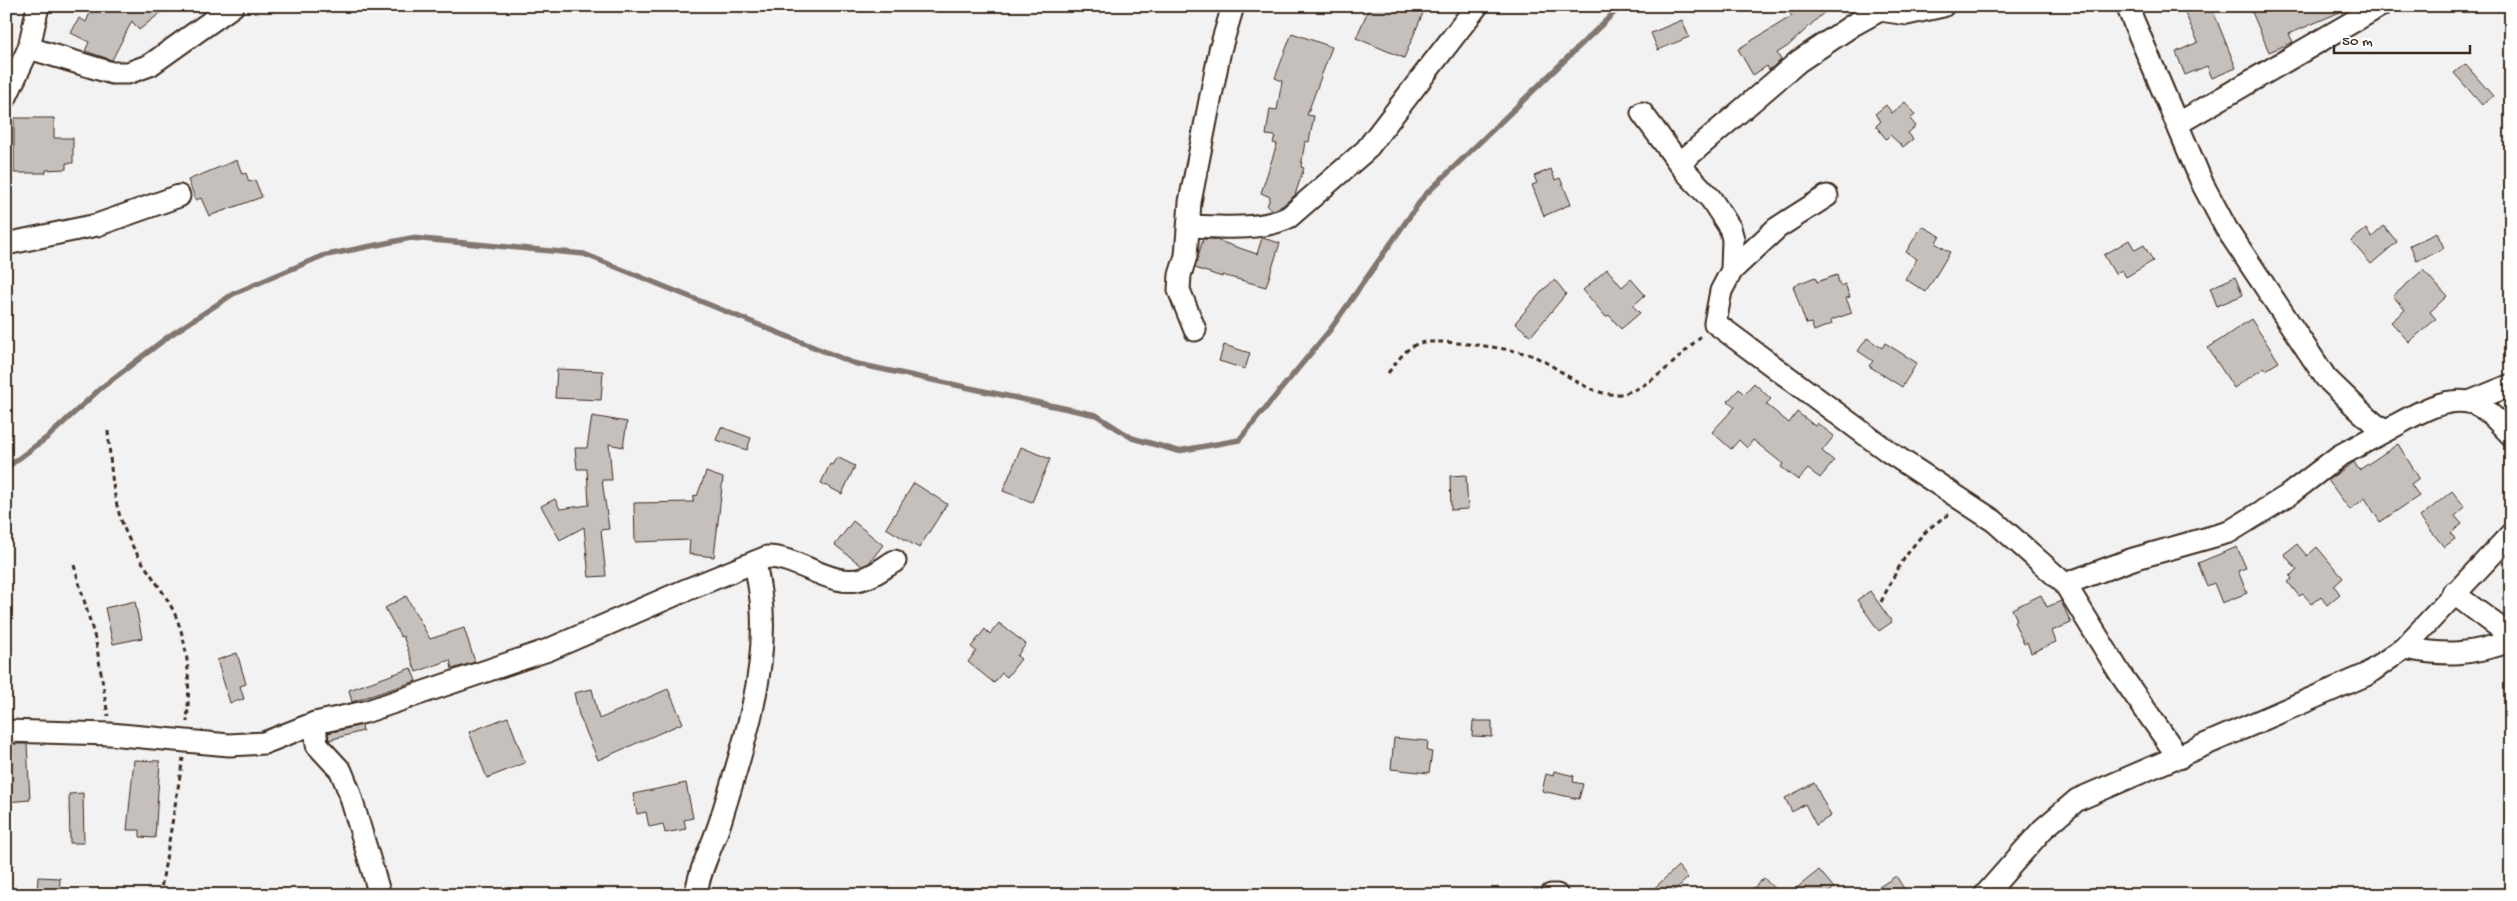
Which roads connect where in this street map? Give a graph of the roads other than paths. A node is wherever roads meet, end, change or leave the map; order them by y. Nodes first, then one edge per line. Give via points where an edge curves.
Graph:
1 (38, 6) edge
2 (233, 6) edge
3 (1233, 6) edge
4 (1477, 6) edge
5 (1943, 6) edge
6 (2127, 6) edge
7 (2380, 6) edge
8 (29, 48) junction
9 (6, 96) edge
10 (1642, 113) dead end
11 (2179, 123) junction
12 (1680, 164) junction
13 (179, 196) dead end
14 (1827, 196) dead end
15 (1190, 226) junction
16 (6, 244) edge
17 (1732, 270) junction
18 (1195, 330) dead end
19 (2511, 385) edge
20 (2468, 402) junction
21 (2387, 430) junction
22 (2511, 435) edge
23 (2511, 534) edge
24 (895, 561) dead end
25 (755, 562) junction
26 (2065, 584) junction
27 (2453, 593) junction
28 (2511, 636) edge
29 (2511, 641) edge
30 (2404, 648) junction
31 (315, 723) junction
32 (6, 731) edge
33 (2179, 758) junction
34 (380, 895) edge
35 (696, 895) edge
36 (1551, 895) edge
37 (1557, 895) edge
38 (1985, 895) edge

1 - 8 street
2 - 8 street via 150,64 128,73 112,73
3 - 15 street via 1220,50 1192,193
4 - 15 street via 1366,150 1289,217 1275,224 1257,226
5 - 12 street via 1907,14 1880,10 1853,25 1800,61
6 - 11 street
7 - 11 street
8 - 9 street
10 - 12 street
11 - 21 street via 2203,186 2226,228 2326,378 2376,425
12 - 17 street via 1726,221 1733,239
13 - 16 street via 96,225
14 - 17 street via 1777,228
15 - 18 street via 1179,290
17 - 26 street via 1722,291 1715,323 1889,452 2014,537
19 - 20 street
20 - 21 street via 2447,403 2416,414
20 - 22 street via 2490,414
21 - 26 street via 2339,456 2287,496 2230,532
23 - 27 street
24 - 25 street via 864,579 840,581 780,557 767,557
25 - 31 street via 548,650 365,712
25 - 35 street via 762,611 756,692 740,758
26 - 33 street via 2126,683
27 - 28 street
27 - 30 street
29 - 30 street via 2454,655
30 - 33 street via 2366,675
31 - 32 street via 264,743 229,745 110,734
31 - 34 street via 317,745 340,771 349,791
33 - 38 street via 2077,800 2043,829
36 - 37 street

